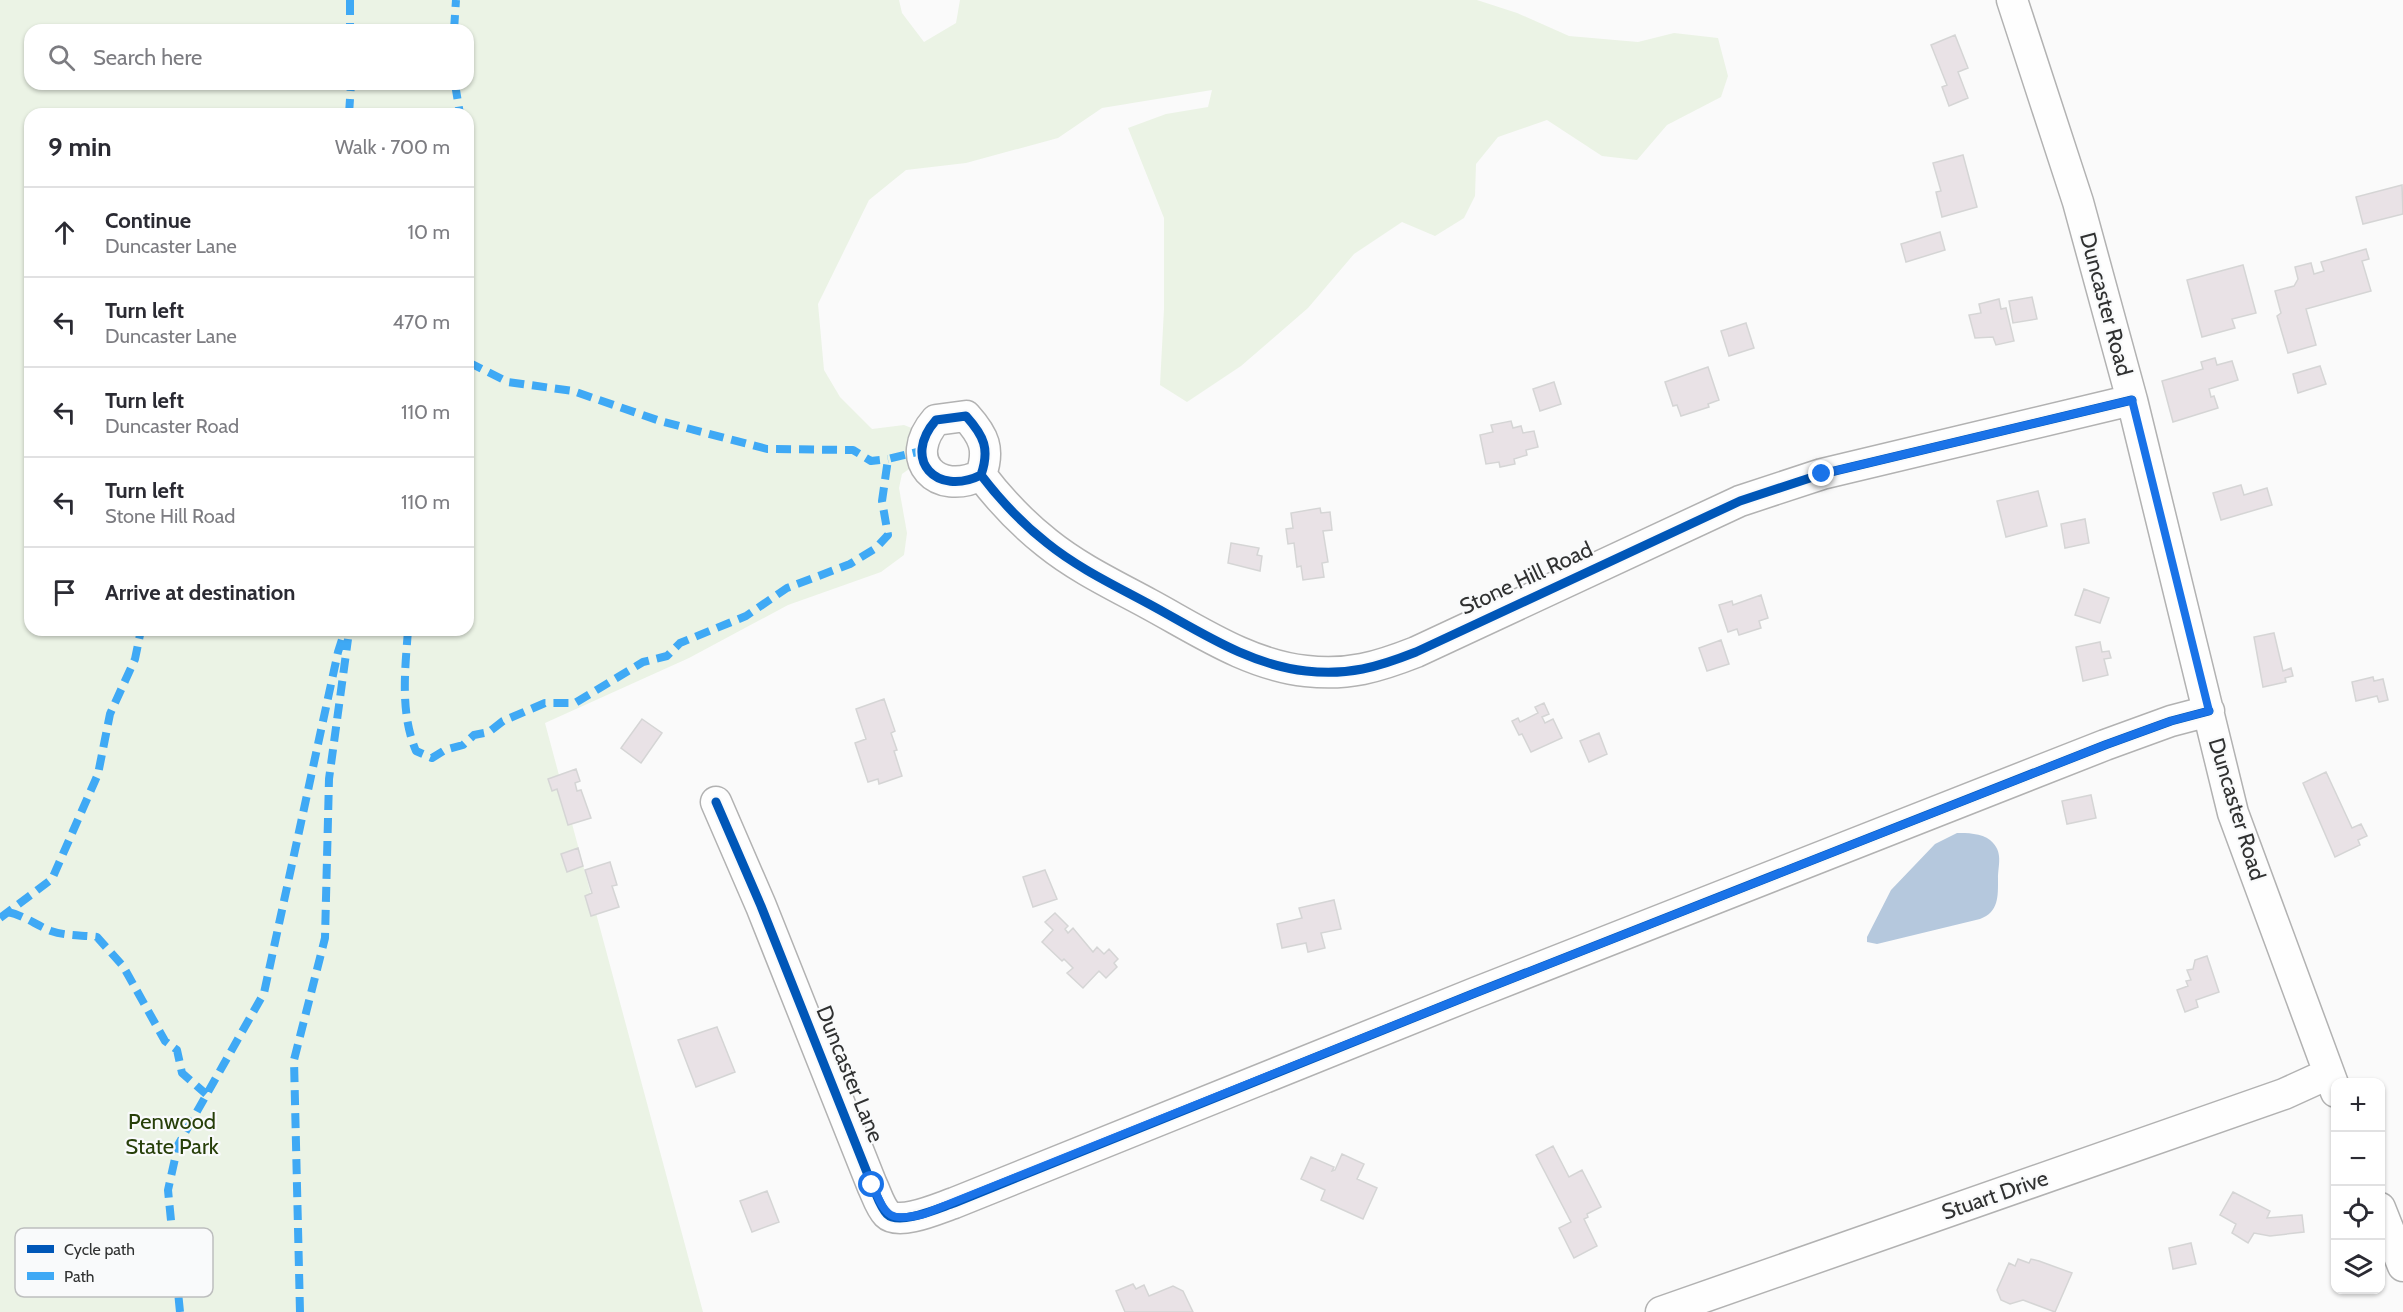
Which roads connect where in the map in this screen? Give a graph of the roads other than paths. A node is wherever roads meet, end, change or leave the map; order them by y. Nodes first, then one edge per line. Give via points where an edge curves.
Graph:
1 (2012, 0) edge
2 (2132, 400) junction
3 (981, 475) dead end
4 (2209, 711) junction
5 (716, 802) dead end
6 (2331, 1080) edge
7 (2331, 1083) edge
8 (2385, 1221) edge
9 (2403, 1266) edge
10 (1661, 1312) edge

1 - 2 street, Duncaster Road via 2078,202
2 - 3 street, Stone Hill Road via 1822,474 1740,501 1416,652 1373,669 1350,672 1306,671 1261,663 1215,640 1081,566 1049,544 998,497
2 - 4 street, Duncaster Road
4 - 5 street, Duncaster Lane via 2105,745 954,1203 904,1218 887,1214 881,1204
4 - 6 street, Duncaster Road via 2233,813
7 - 10 street, Stuart Drive via 2283,1094
8 - 9 street

